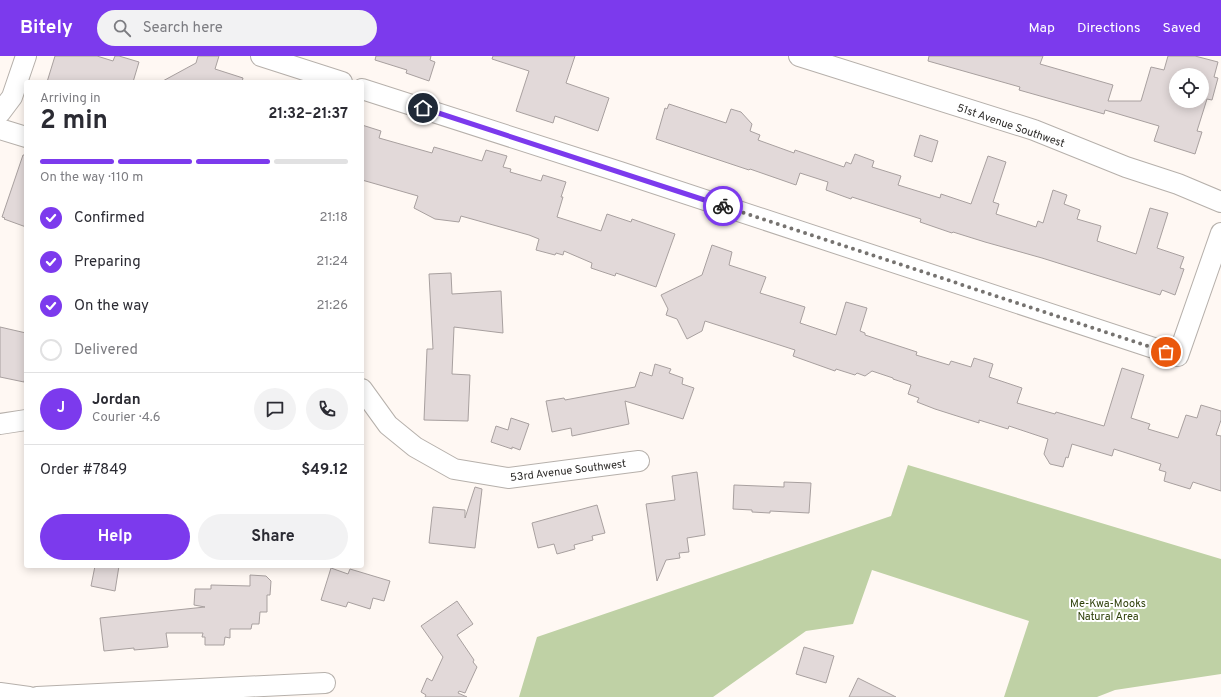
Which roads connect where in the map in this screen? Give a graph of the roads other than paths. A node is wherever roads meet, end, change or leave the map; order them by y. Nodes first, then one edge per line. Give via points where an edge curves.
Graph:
1 (26, 56) edge
2 (261, 56) edge
3 (799, 56) edge
4 (336, 80) edge
5 (364, 89) edge
6 (0, 113) edge
7 (0, 129) edge
8 (24, 136) edge
9 (1221, 202) edge
10 (1221, 233) edge
11 (364, 392) edge
12 (24, 420) edge
13 (0, 424) edge
14 (639, 461) dead end
15 (325, 683) dead end
16 (0, 693) edge
17 (29, 697) edge
18 (37, 697) edge

1 - 6 street via 12,96
2 - 4 street
3 - 9 street, 51st Avenue Southwest via 1034,130
5 - 10 street via 1178,356
7 - 8 street
11 - 14 street, 53rd Avenue Southwest via 388,425 415,447 454,470 508,478
12 - 13 street
15 - 18 street
16 - 17 street

